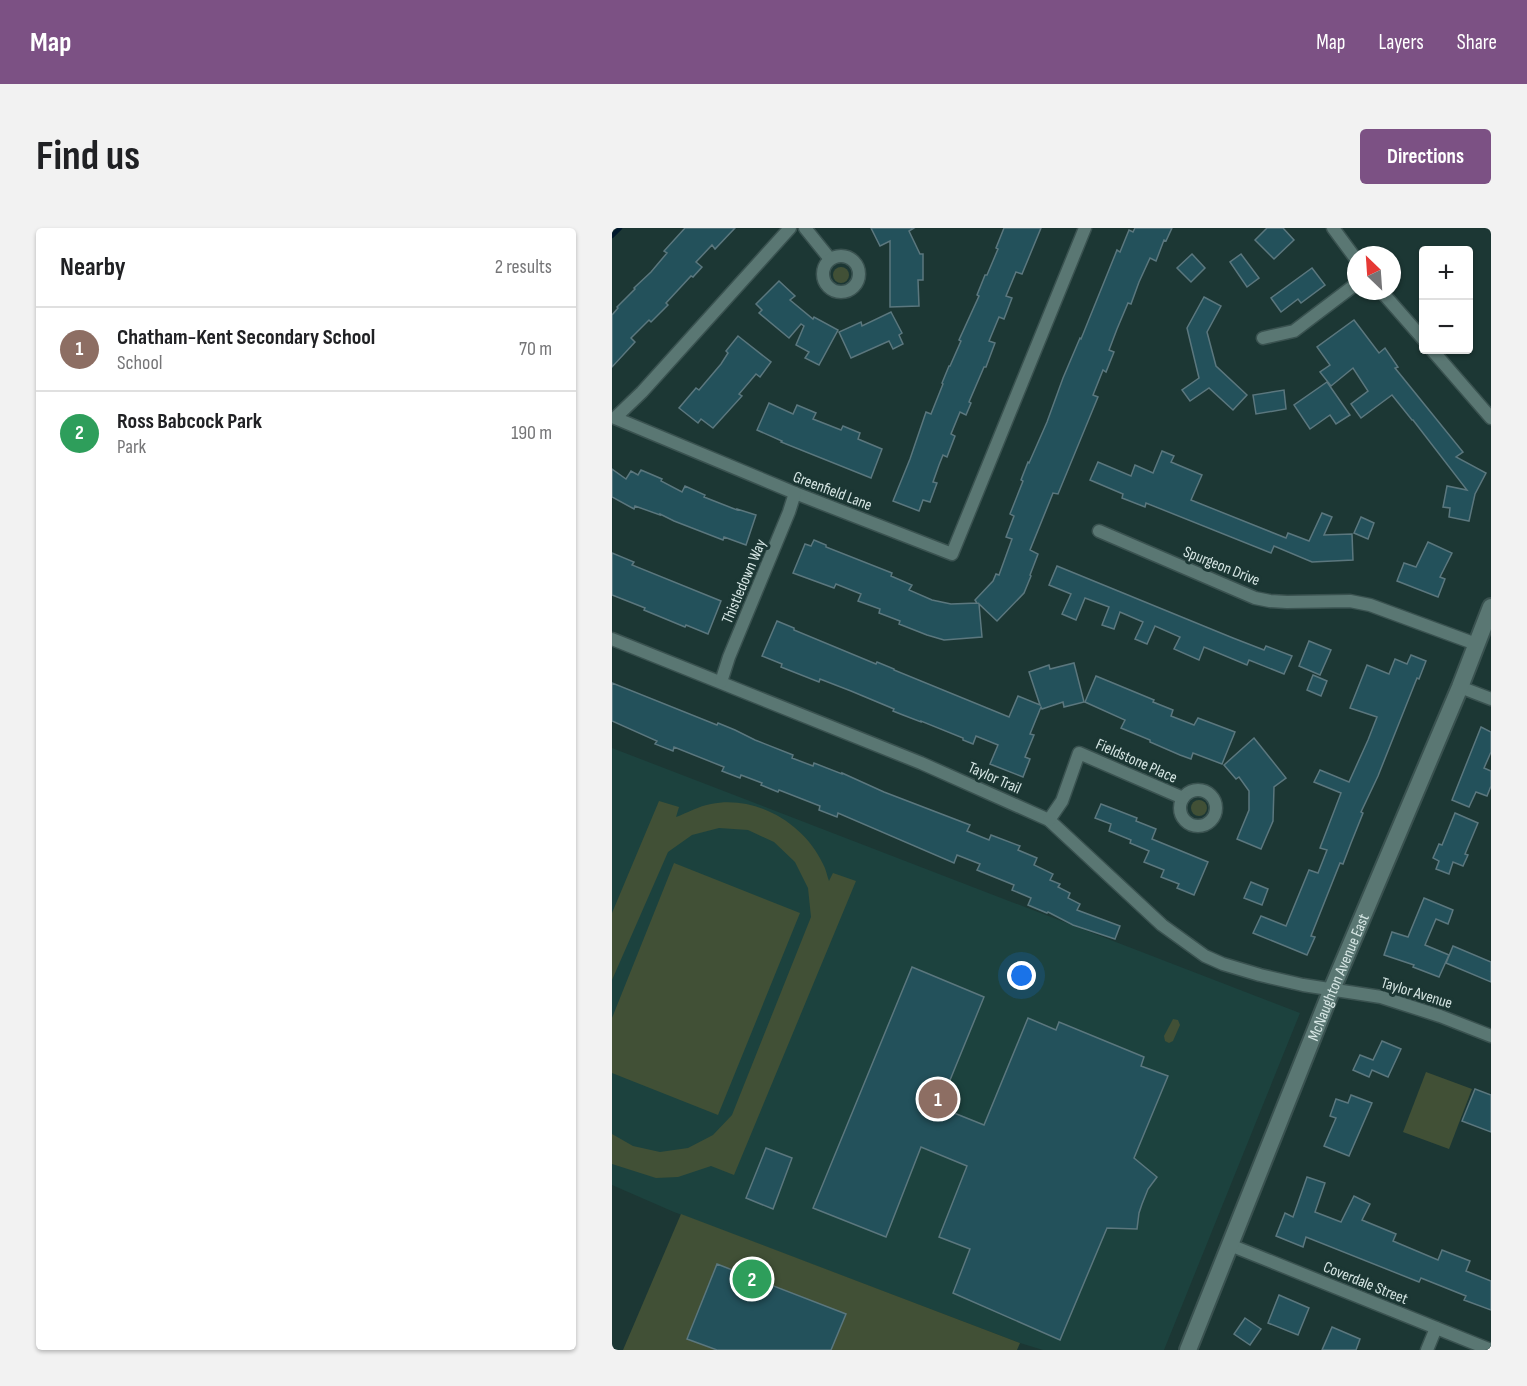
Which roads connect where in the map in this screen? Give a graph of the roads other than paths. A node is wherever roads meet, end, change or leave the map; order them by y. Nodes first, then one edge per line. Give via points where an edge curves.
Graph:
1 (790, 228) edge
2 (805, 228) edge
3 (1085, 228) edge
4 (1333, 228) edge
5 (1347, 247) edge
6 (830, 259) dead end
7 (1347, 291) edge
8 (1389, 300) edge
9 (1419, 334) edge
10 (1263, 338) dead end
11 (1435, 354) edge
12 (1491, 418) edge
13 (795, 493) junction
14 (1099, 531) dead end
15 (1491, 607) edge
16 (612, 639) edge
17 (1476, 644) junction
18 (720, 682) junction
19 (1460, 687) junction
20 (1491, 699) edge
21 (1183, 798) dead end
22 (1049, 820) junction
23 (1332, 988) junction
24 (1491, 1036) edge
25 (1230, 1245) junction
26 (1436, 1328) junction
27 (1188, 1350) edge
28 (1427, 1350) edge
29 (1491, 1350) edge

1 - 13 street, Greenfield Lane via 615,418
2 - 6 street
3 - 13 street, Greenfield Lane via 952,554
4 - 5 street
7 - 10 street via 1294,331
8 - 9 street
11 - 12 street
13 - 18 street, Thistledown Way
14 - 17 street, Spurgeon Drive via 1255,598 1370,605
15 - 17 main road, McNaughton Avenue East
16 - 18 street, Taylor Trail
17 - 19 main road, McNaughton Avenue East
18 - 22 street, Taylor Trail via 921,763
19 - 20 street
19 - 23 main road, McNaughton Avenue East
21 - 22 street, Fieldstone Place via 1079,753 1062,801
22 - 23 street, Taylor Trail via 1162,925 1205,956 1260,975 1304,986
23 - 24 street, Taylor Avenue via 1380,997
23 - 25 main road, McNaughton Avenue East
25 - 26 street, Coverdale Street
25 - 27 main road, McNaughton Avenue East
26 - 28 street
26 - 29 street, Coverdale Street

